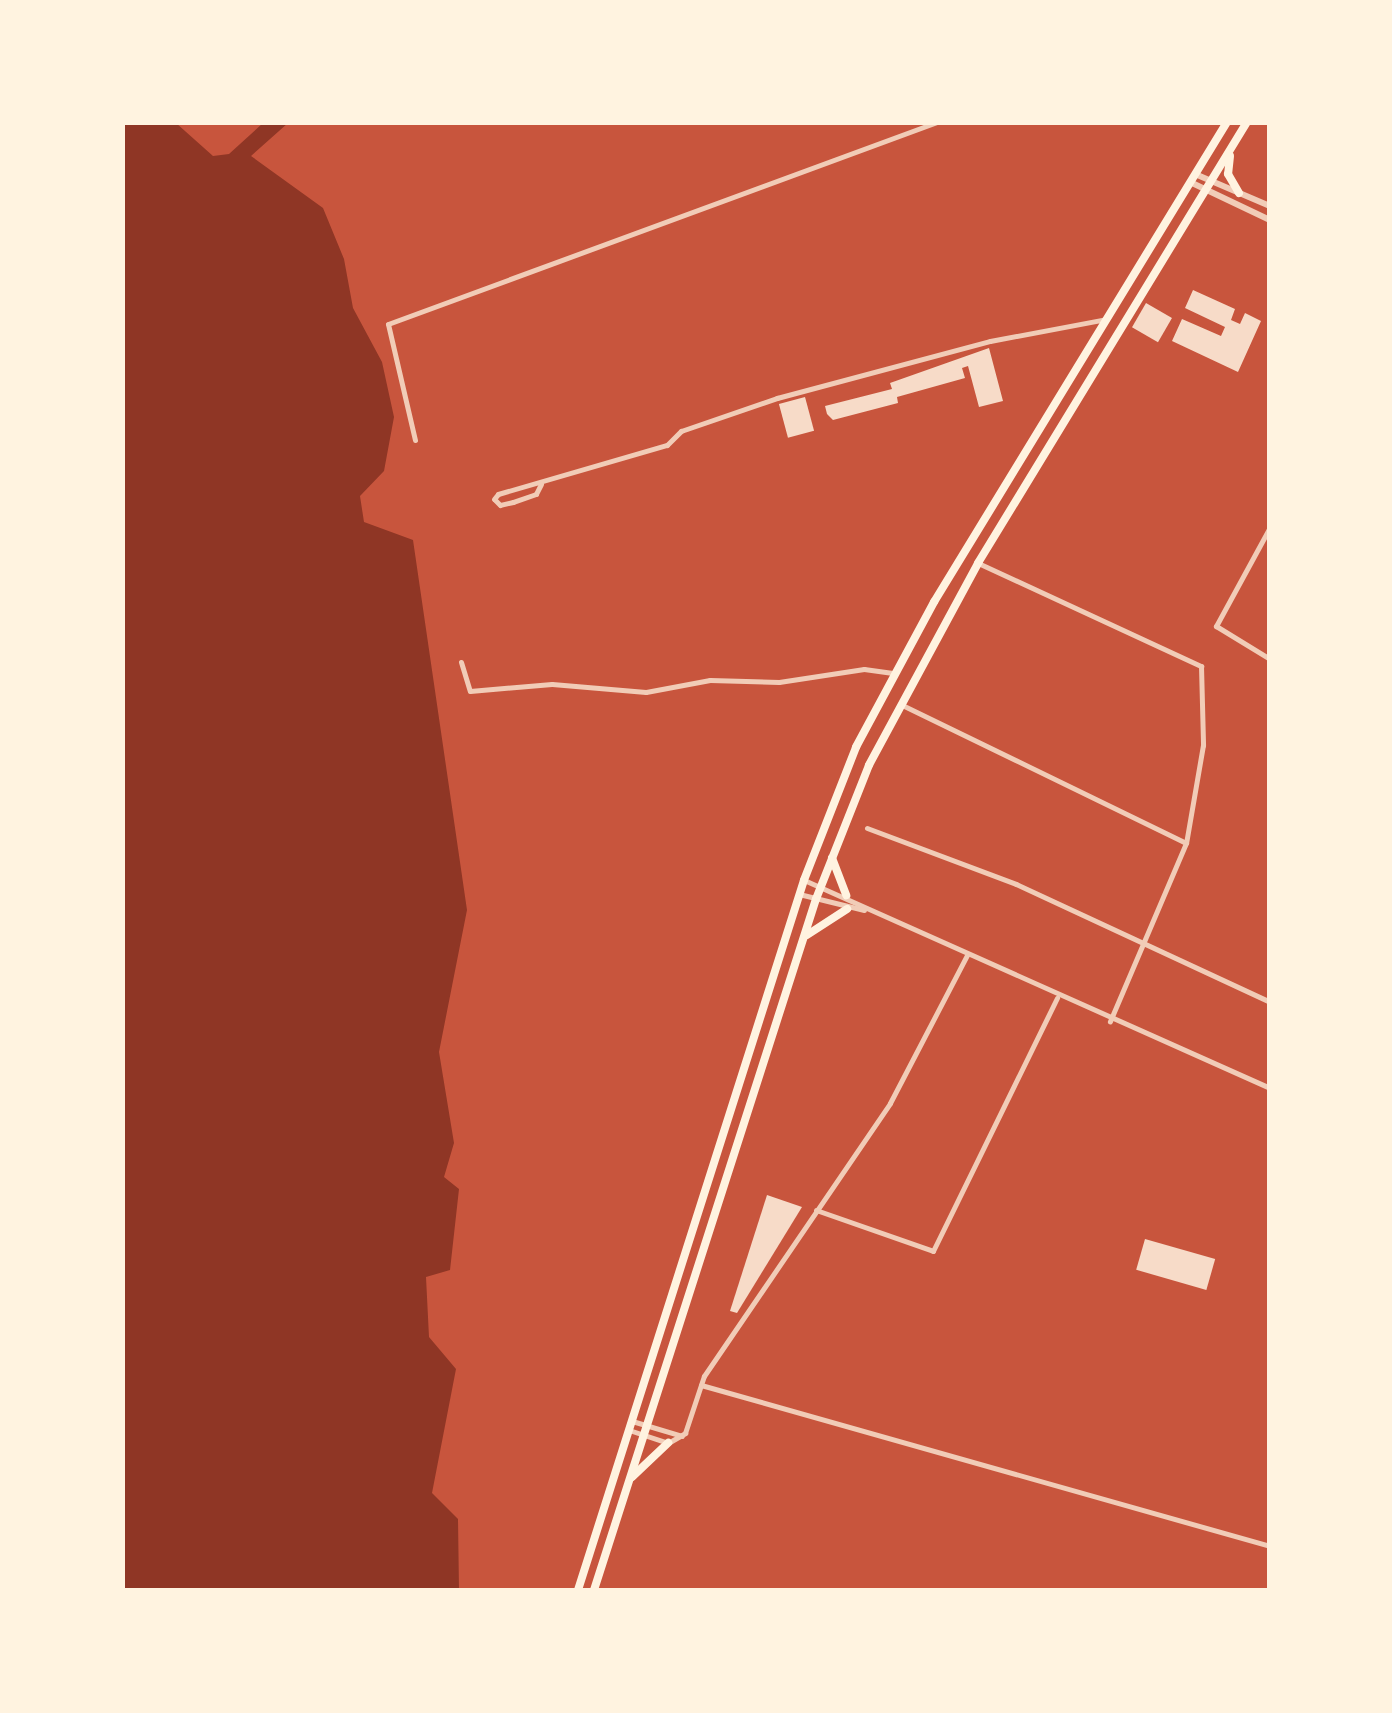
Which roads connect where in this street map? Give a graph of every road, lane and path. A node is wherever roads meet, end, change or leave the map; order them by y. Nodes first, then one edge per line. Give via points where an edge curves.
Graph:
1 (937, 122) edge
2 (1227, 122) edge
3 (1247, 122) edge
4 (1232, 148) junction
5 (1192, 178) junction
6 (1207, 186) junction
7 (1239, 193) junction
8 (1270, 206) edge
9 (1270, 220) edge
10 (1106, 319) junction
11 (415, 440) dead end
12 (541, 484) junction
13 (1270, 526) edge
14 (978, 563) junction
15 (1270, 659) edge
16 (461, 662) dead end
17 (893, 674) junction
18 (900, 703) junction
19 (867, 828) dead end
20 (1186, 843) junction
21 (832, 856) junction
22 (804, 880) junction
23 (821, 886) junction
24 (799, 894) junction
25 (846, 895) junction
26 (816, 899) junction
27 (847, 908) junction
28 (867, 910) junction
29 (804, 939) junction
30 (1144, 947) junction
31 (967, 956) junction
32 (1056, 998) junction
33 (1270, 1002) edge
34 (1110, 1021) junction
35 (1270, 1088) edge
36 (816, 1210) junction
37 (701, 1386) junction
38 (630, 1426) junction
39 (644, 1430) junction
40 (682, 1436) junction
41 (668, 1443) junction
42 (629, 1481) junction
43 (1270, 1546) edge
44 (578, 1590) edge
45 (594, 1590) edge

1 - 11 street via 388,324
2 - 5 main road
3 - 4 main road
4 - 6 main road
4 - 7 main road via 1228,174
5 - 6 street
5 - 10 main road
6 - 7 street
6 - 9 street
6 - 14 main road
7 - 8 street
10 - 12 street via 990,341 765,402 680,431 668,444
10 - 17 main road
12 - 12 street via 536,494 513,502 494,500
13 - 15 street via 1218,630
14 - 18 main road
14 - 20 street via 1200,666 1204,744
16 - 17 street via 470,690 552,684 646,692 864,669
17 - 22 main road via 856,747
18 - 20 street
18 - 21 main road
19 - 30 street via 1016,884
20 - 30 street
21 - 23 main road
21 - 25 main road
22 - 23 street
22 - 24 main road
23 - 25 street
23 - 26 main road
24 - 26 street
24 - 38 main road
25 - 28 street
26 - 27 street
26 - 29 main road
27 - 28 street
27 - 29 main road via 822,919
28 - 31 street
29 - 39 main road
30 - 33 street
30 - 34 street
31 - 32 street
31 - 36 street via 890,1103
32 - 34 street
32 - 36 street via 933,1251
34 - 35 street
36 - 37 street
37 - 40 street
37 - 43 street
38 - 39 street
38 - 44 main road
39 - 40 street
39 - 41 street
39 - 42 main road
40 - 41 street
41 - 42 main road
42 - 45 main road

